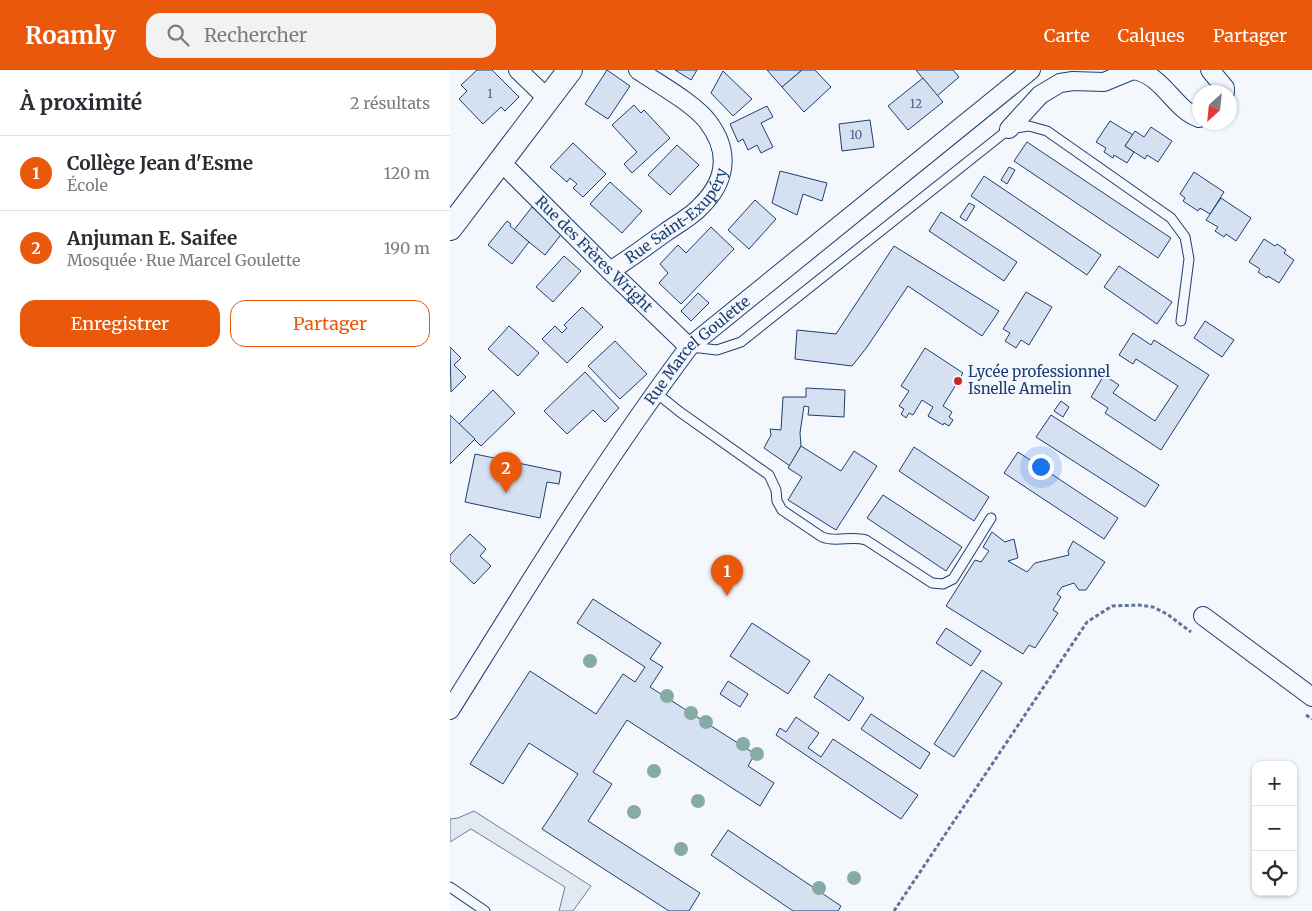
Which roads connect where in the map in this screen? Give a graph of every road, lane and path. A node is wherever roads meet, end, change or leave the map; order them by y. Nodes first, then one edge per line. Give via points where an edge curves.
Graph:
1 (518, 70) edge
2 (570, 70) edge
3 (638, 70) edge
4 (1031, 70) edge
5 (1133, 70) edge
6 (1210, 70) edge
7 (1222, 85) edge
8 (548, 99) junction
9 (1192, 114) edge
10 (1010, 129) junction
11 (500, 162) junction
12 (450, 228) edge
13 (610, 271) junction
14 (1181, 321) dead end
15 (688, 346) junction
16 (655, 392) junction
17 (992, 518) dead end
18 (1203, 616) dead end
19 (1199, 637) dead end
20 (1312, 697) edge
21 (450, 710) edge
22 (1304, 714) dead end
23 (1312, 719) edge
24 (450, 887) edge
25 (485, 911) edge
26 (894, 911) edge

1 - 8 street
2 - 8 main road
3 - 13 street, Rue Saint-Exupéry via 708,120 720,140 724,163 716,186 700,207
4 - 15 street, Rue Marcel Goulette
5 - 9 street via 1152,77
5 - 10 street via 1104,82 1060,83 1040,95
6 - 7 street
8 - 11 main road
10 - 14 lane via 1029,126 1047,131 1171,218 1185,237 1189,259
10 - 15 lane via 740,342 716,350
11 - 12 main road
11 - 13 street, Rue des Frères Wright
13 - 15 street, Rue des Frères Wright
15 - 16 street, Rue Marcel Goulette
16 - 17 lane via 769,475 782,510 829,540 866,540 932,583 943,584 952,579
16 - 21 street, Rue Marcel Goulette via 598,474
18 - 20 street
19 - 26 path via 1167,614 1139,605 1112,606 1087,622
22 - 23 path
24 - 25 lane

